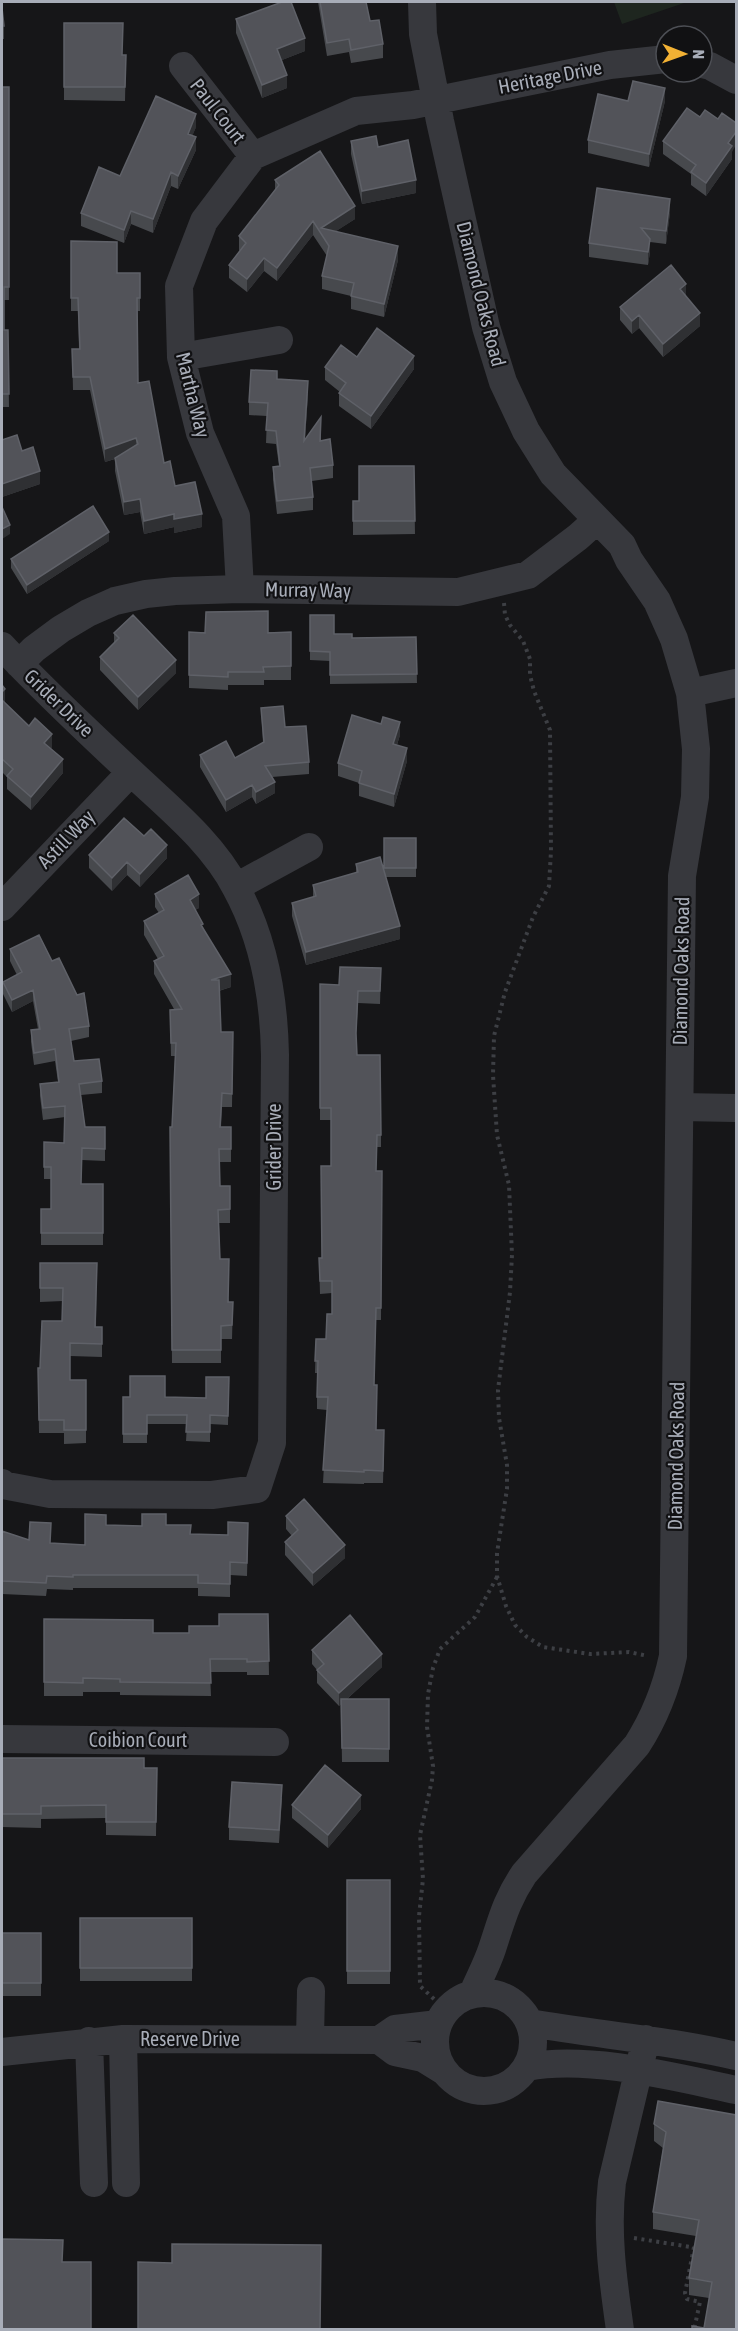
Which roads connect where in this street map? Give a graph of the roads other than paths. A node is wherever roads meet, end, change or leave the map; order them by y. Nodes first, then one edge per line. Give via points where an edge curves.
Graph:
1 (422, 2) edge
2 (654, 60) edge
3 (183, 66) dead end
4 (714, 68) edge
5 (736, 80) edge
6 (436, 101) junction
7 (253, 156) junction
8 (279, 340) dead end
9 (181, 357) junction
10 (597, 520) junction
11 (240, 589) junction
12 (10, 655) edge
13 (736, 684) edge
14 (690, 693) junction
15 (131, 772) junction
16 (309, 847) dead end
17 (236, 887) junction
18 (2, 907) edge
19 (680, 1107) junction
20 (736, 1108) edge
21 (2, 1483) edge
22 (2, 1739) edge
23 (275, 1742) dead end
24 (492, 1949) junction
25 (311, 1991) dead end
26 (473, 1993) junction
27 (502, 1996) junction
28 (442, 2017) junction
29 (530, 2023) junction
30 (123, 2039) junction
31 (310, 2039) junction
32 (646, 2039) junction
33 (380, 2040) junction
34 (89, 2041) junction
35 (2, 2052) edge
36 (736, 2056) edge
37 (527, 2067) junction
38 (638, 2070) junction
39 (444, 2071) junction
40 (736, 2090) edge
41 (94, 2183) dead end
42 (126, 2183) dead end
43 (620, 2330) edge

1 - 6 street, Diamond Oaks Road via 423,34
2 - 6 street, Heritage Drive
3 - 7 street, Paul Court
4 - 5 street
6 - 7 street, Martha Way via 356,111
6 - 10 street, Diamond Oaks Road via 486,327 503,382 526,431 554,474
7 - 9 street, Martha Way via 204,221 180,286
8 - 9 street
9 - 11 street, Martha Way via 200,433 236,516
10 - 11 street, Murray Way via 528,575 458,592
10 - 14 street, Diamond Oaks Road via 621,545 657,601 675,639
11 - 12 street, Murray Way via 146,594 115,602 88,613 33,649
12 - 15 street, Grider Drive
13 - 14 street
14 - 19 street, Diamond Oaks Road via 696,749 682,876
15 - 17 street, Grider Drive via 200,839
15 - 18 street, Astill Way
16 - 17 street
17 - 21 street, Grider Drive via 254,929 274,1016 272,1443 257,1489 212,1495 50,1494
19 - 20 street
19 - 24 street, Diamond Oaks Road via 673,1656 667,1685 647,1730 524,1874 503,1911
22 - 23 street, Coibion Court
24 - 26 street, Diamond Oaks Road
24 - 27 street, Diamond Oaks Road
25 - 31 street
26 - 27 street
26 - 28 street via 458,1999
27 - 29 street via 524,2011
28 - 33 street, Reserve Drive via 395,2029
28 - 39 street via 434,2040
29 - 32 street
29 - 37 street via 533,2045
30 - 31 street, Reserve Drive
30 - 34 street, Reserve Drive
30 - 42 street
31 - 33 street, Reserve Drive
32 - 36 street
32 - 38 street
33 - 39 street, Reserve Drive via 395,2052 423,2058
34 - 35 street, Reserve Drive
34 - 41 street
37 - 38 street via 550,2062
37 - 39 street via 509,2084 487,2092 456,2083
38 - 40 street
38 - 43 street via 612,2182 610,2262

